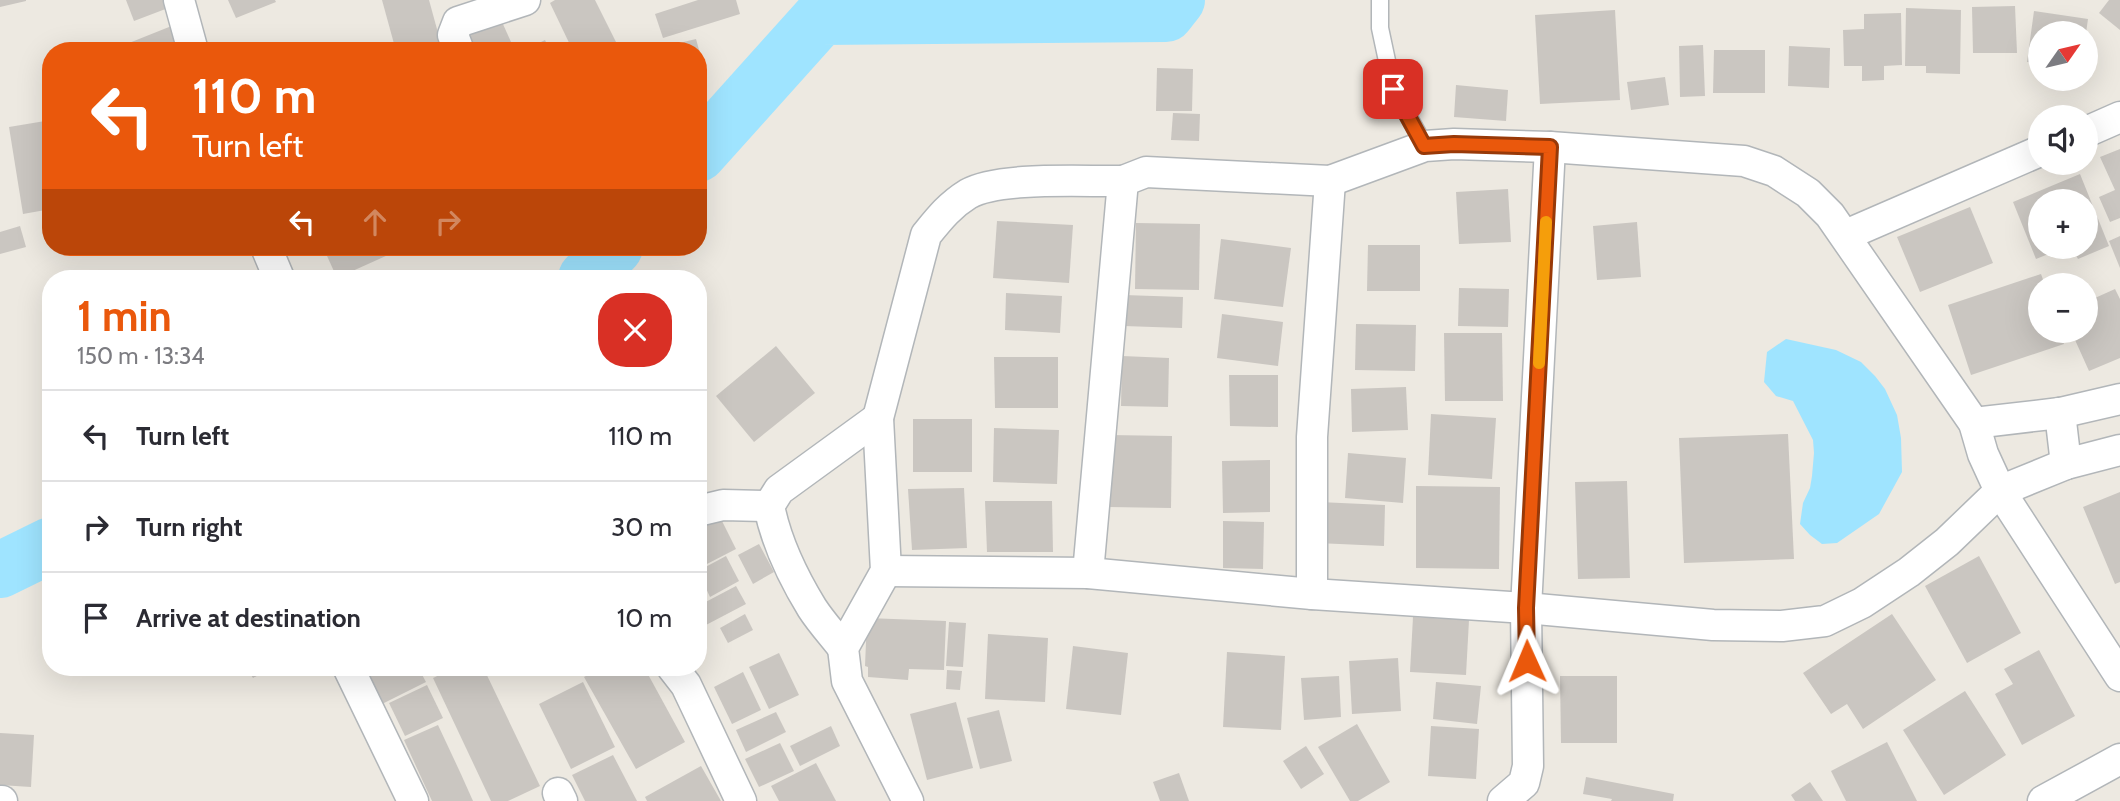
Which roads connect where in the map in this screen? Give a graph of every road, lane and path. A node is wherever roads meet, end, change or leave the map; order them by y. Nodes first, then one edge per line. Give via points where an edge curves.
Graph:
1 (178, 0) edge
2 (525, 0) edge
3 (1380, 0) edge
4 (190, 42) edge
5 (456, 42) edge
6 (2120, 117) edge
7 (2098, 127) edge
8 (1424, 146) junction
9 (1550, 147) junction
10 (2028, 156) edge
11 (1123, 181) junction
12 (1330, 181) junction
13 (1846, 235) junction
14 (2120, 399) edge
15 (2060, 413) junction
16 (878, 418) junction
17 (1974, 423) junction
18 (2120, 450) edge
19 (2066, 464) junction
20 (2000, 491) junction
21 (769, 506) junction
22 (707, 509) edge
23 (886, 571) junction
24 (1088, 573) junction
25 (1312, 594) junction
26 (1526, 608) junction
27 (844, 648) junction
28 (352, 676) edge
29 (678, 676) edge
30 (2120, 676) edge
31 (2120, 759) edge
32 (412, 801) edge
33 (741, 801) edge
34 (908, 801) edge
35 (1503, 801) edge
36 (2043, 801) edge

1 - 4 street
2 - 5 street via 457,22
3 - 8 lane via 1380,28 1393,89
6 - 7 street
8 - 9 street
8 - 12 street
9 - 13 street via 1744,162 1774,171 1808,193
9 - 26 street
10 - 13 street
11 - 12 street via 1146,172
11 - 16 street via 997,184 970,193 943,212 926,235
11 - 24 street
12 - 25 street via 1312,437
13 - 17 street
14 - 15 street
15 - 17 street
15 - 19 street
16 - 21 street via 779,490
16 - 23 street
17 - 20 street
18 - 19 street
19 - 20 street
20 - 26 street via 1909,572 1825,621 1713,625
20 - 30 street
21 - 22 street
21 - 27 street via 786,558 813,609
23 - 24 street
23 - 27 street
24 - 25 street
25 - 26 street
26 - 35 street via 1527,774 1524,783
27 - 34 street via 847,681
28 - 32 street
29 - 33 street
31 - 36 street

